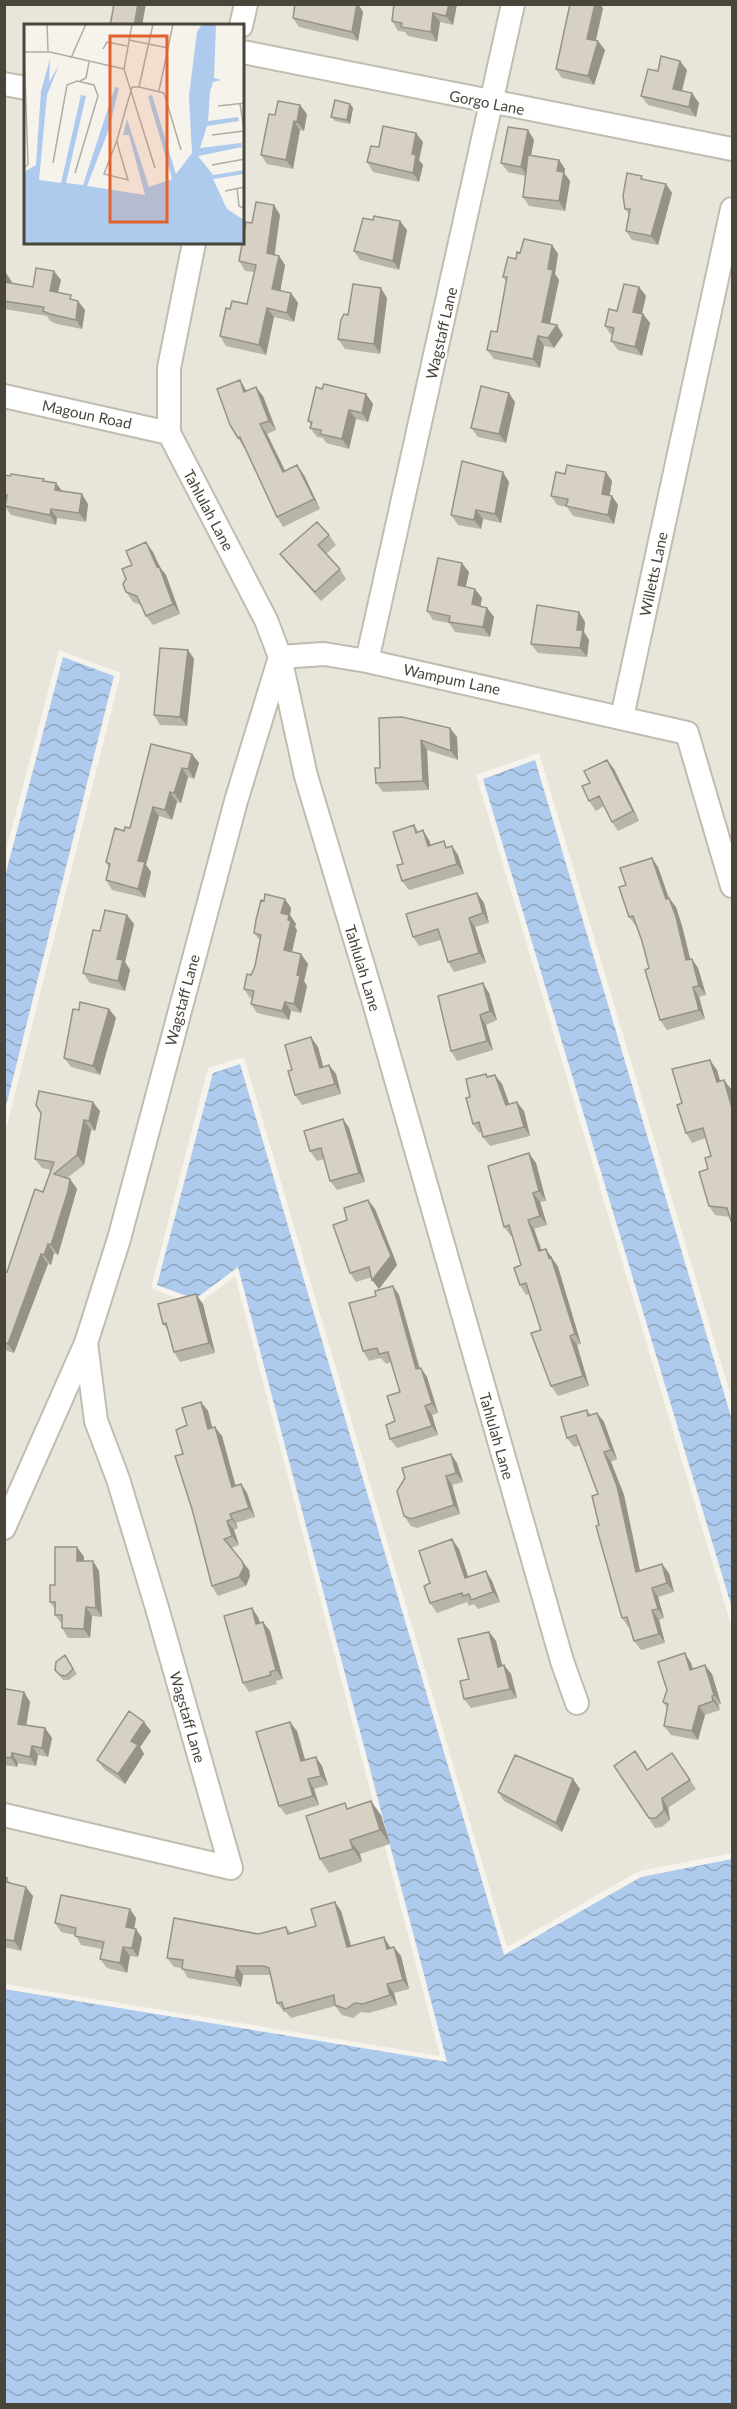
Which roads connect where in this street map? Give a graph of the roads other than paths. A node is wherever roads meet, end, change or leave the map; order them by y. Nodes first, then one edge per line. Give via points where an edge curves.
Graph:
1 (246, 4) edge
2 (513, 4) edge
3 (242, 24) edge
4 (244, 52) edge
5 (4, 84) edge
6 (24, 88) edge
7 (492, 104) junction
8 (732, 149) edge
9 (732, 209) edge
10 (194, 244) edge
11 (4, 396) edge
12 (169, 433) junction
13 (280, 657) junction
14 (366, 661) junction
15 (622, 717) junction
16 (732, 886) edge
17 (86, 1343) junction
18 (4, 1528) edge
19 (577, 1703) dead end
20 (4, 1815) edge

1 - 3 street
2 - 7 street, Wagstaff Lane
4 - 7 street, Gorgo Lane
5 - 6 street
7 - 8 street, Gorgo Lane
7 - 14 street, Wagstaff Lane
9 - 15 street, Willetts Lane
10 - 12 street, Tahlulah Lane via 169,368
11 - 12 street, Magoun Road
12 - 13 street, Tahlulah Lane via 266,620
13 - 14 street, Wampum Lane via 324,654
13 - 17 street, Wagstaff Lane via 236,801 119,1239
13 - 19 street, Tahlulah Lane via 306,776
14 - 15 street, Wampum Lane
15 - 16 street via 687,733
17 - 18 street, Wagstaff Lane
17 - 20 street, Wagstaff Lane via 96,1421 157,1608 231,1868

